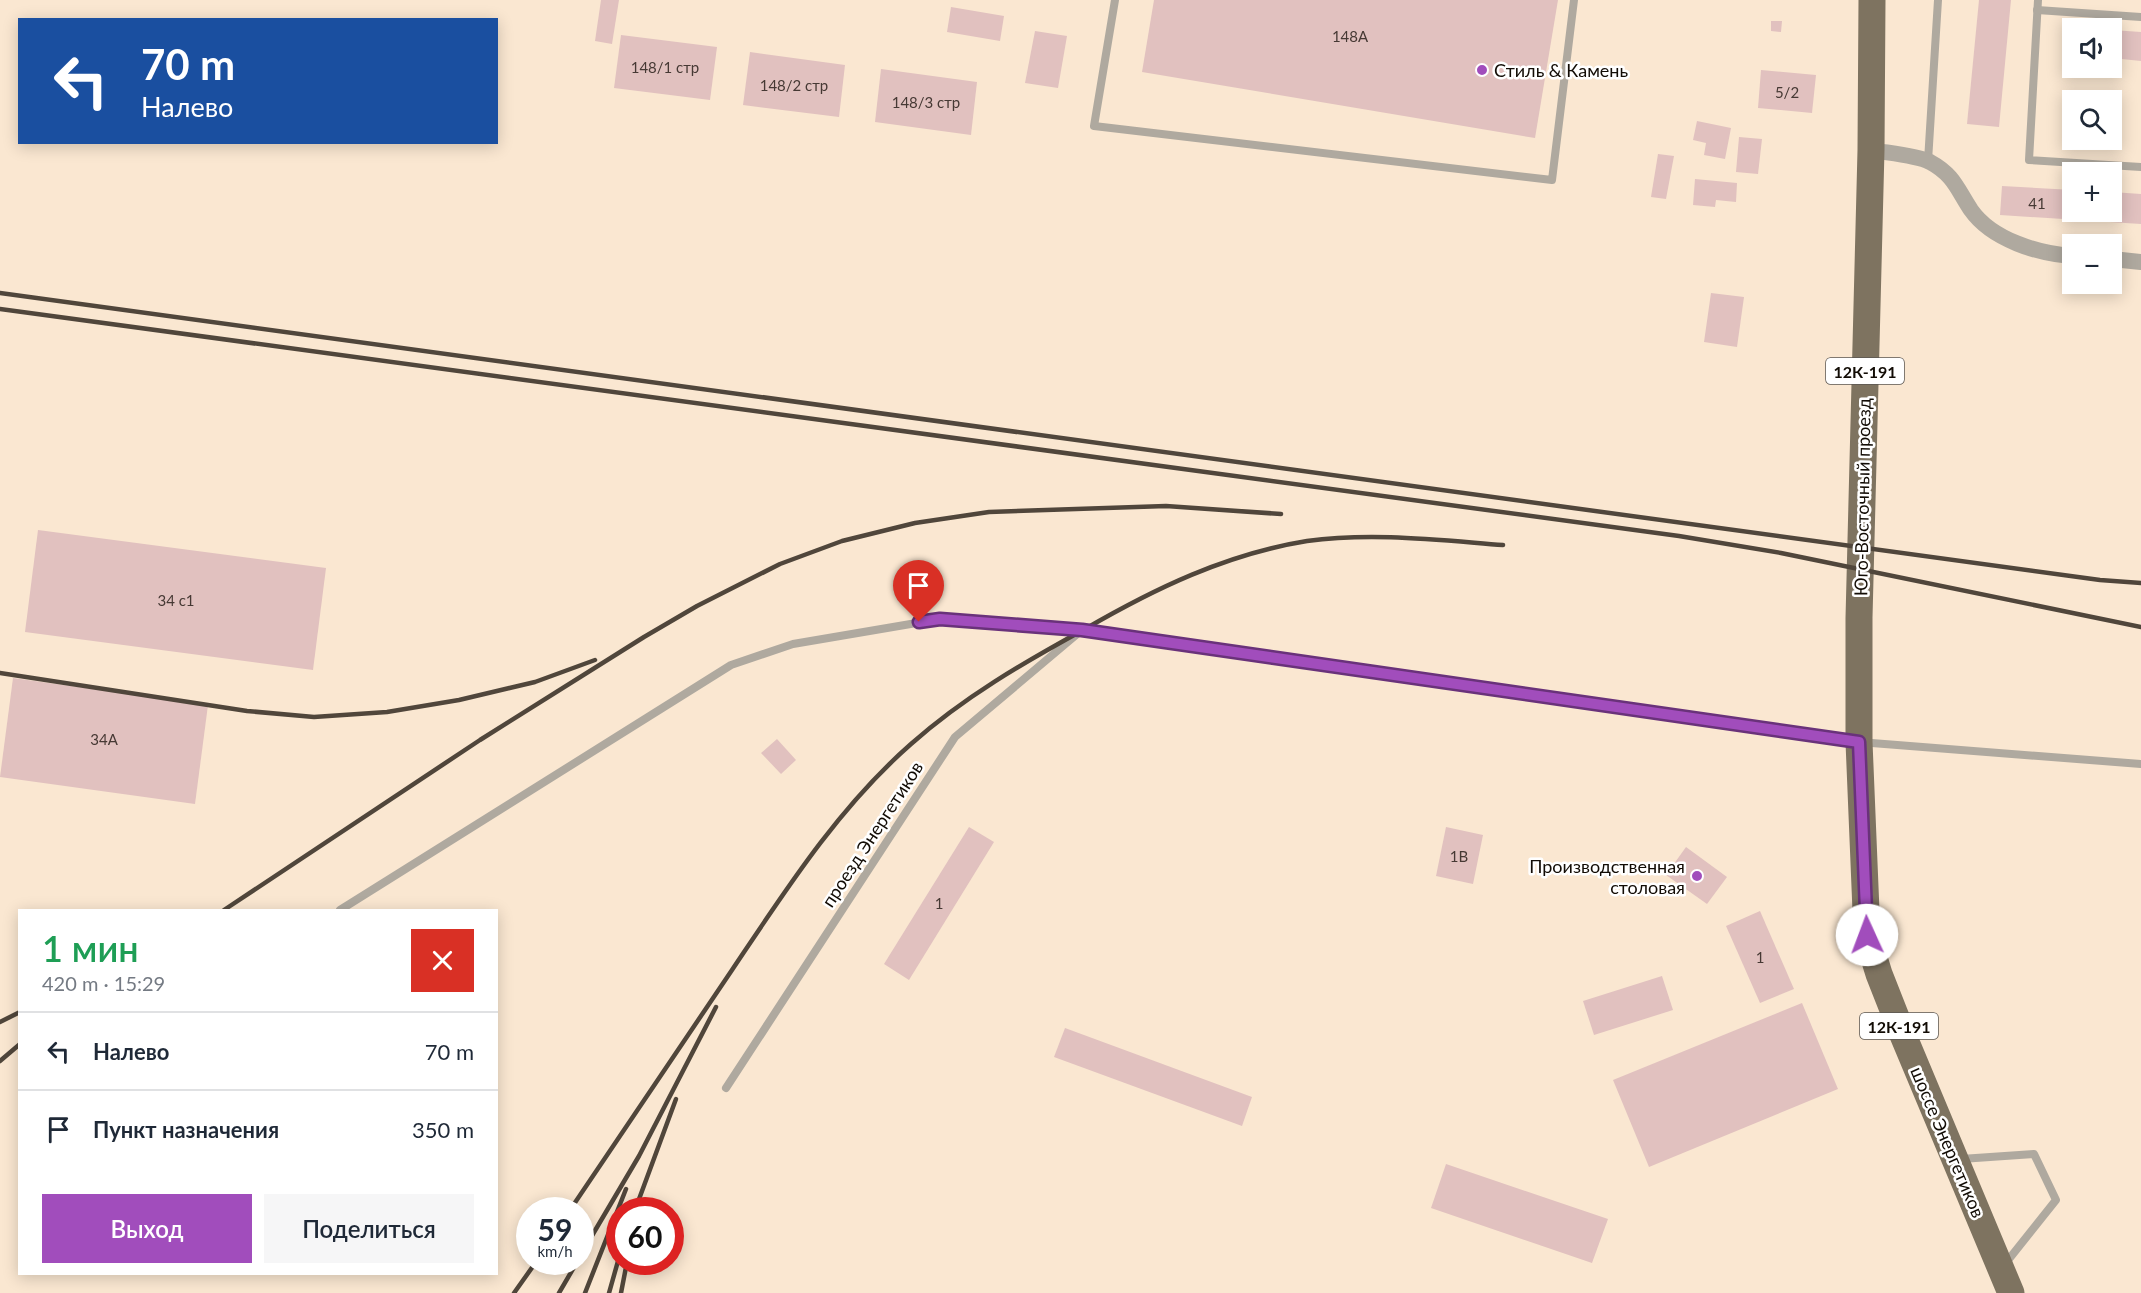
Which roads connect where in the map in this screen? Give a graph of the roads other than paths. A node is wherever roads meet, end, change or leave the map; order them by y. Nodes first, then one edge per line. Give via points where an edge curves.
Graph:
1 (1115, 0) edge
2 (1574, 0) edge
3 (1872, 0) edge
4 (1938, 0) edge
5 (2038, 0) edge
6 (2037, 10) junction
7 (2141, 17) edge
8 (1871, 150) junction
9 (1929, 161) junction
10 (2141, 167) edge
11 (2062, 255) edge
12 (2122, 260) edge
13 (2141, 262) edge
14 (1082, 630) junction
15 (1859, 742) junction
16 (2141, 764) edge
17 (342, 909) edge
18 (726, 1088) dead end
19 (1956, 1159) junction
20 (2006, 1281) edge

1 - 2 lane via 1094,126 1552,180
3 - 8 main road, Юго-Восточный проезд / 12К-191
4 - 9 lane
5 - 6 lane
6 - 7 lane
6 - 10 lane via 2029,160
8 - 9 street
8 - 15 main road, Юго-Восточный проезд / 12К-191
9 - 11 street via 1955,182 1973,212 2004,238
12 - 13 street
14 - 15 lane
14 - 17 lane via 940,619 793,644 731,665
14 - 18 lane, проезд Энергетиков via 955,737
15 - 16 lane
15 - 19 main road, шоссе Энергетиков / 12К-191 via 1867,935 1903,1035
19 - 20 main road, шоссе Энергетиков / 12К-191
19 - 20 lane via 2034,1154 2056,1200

